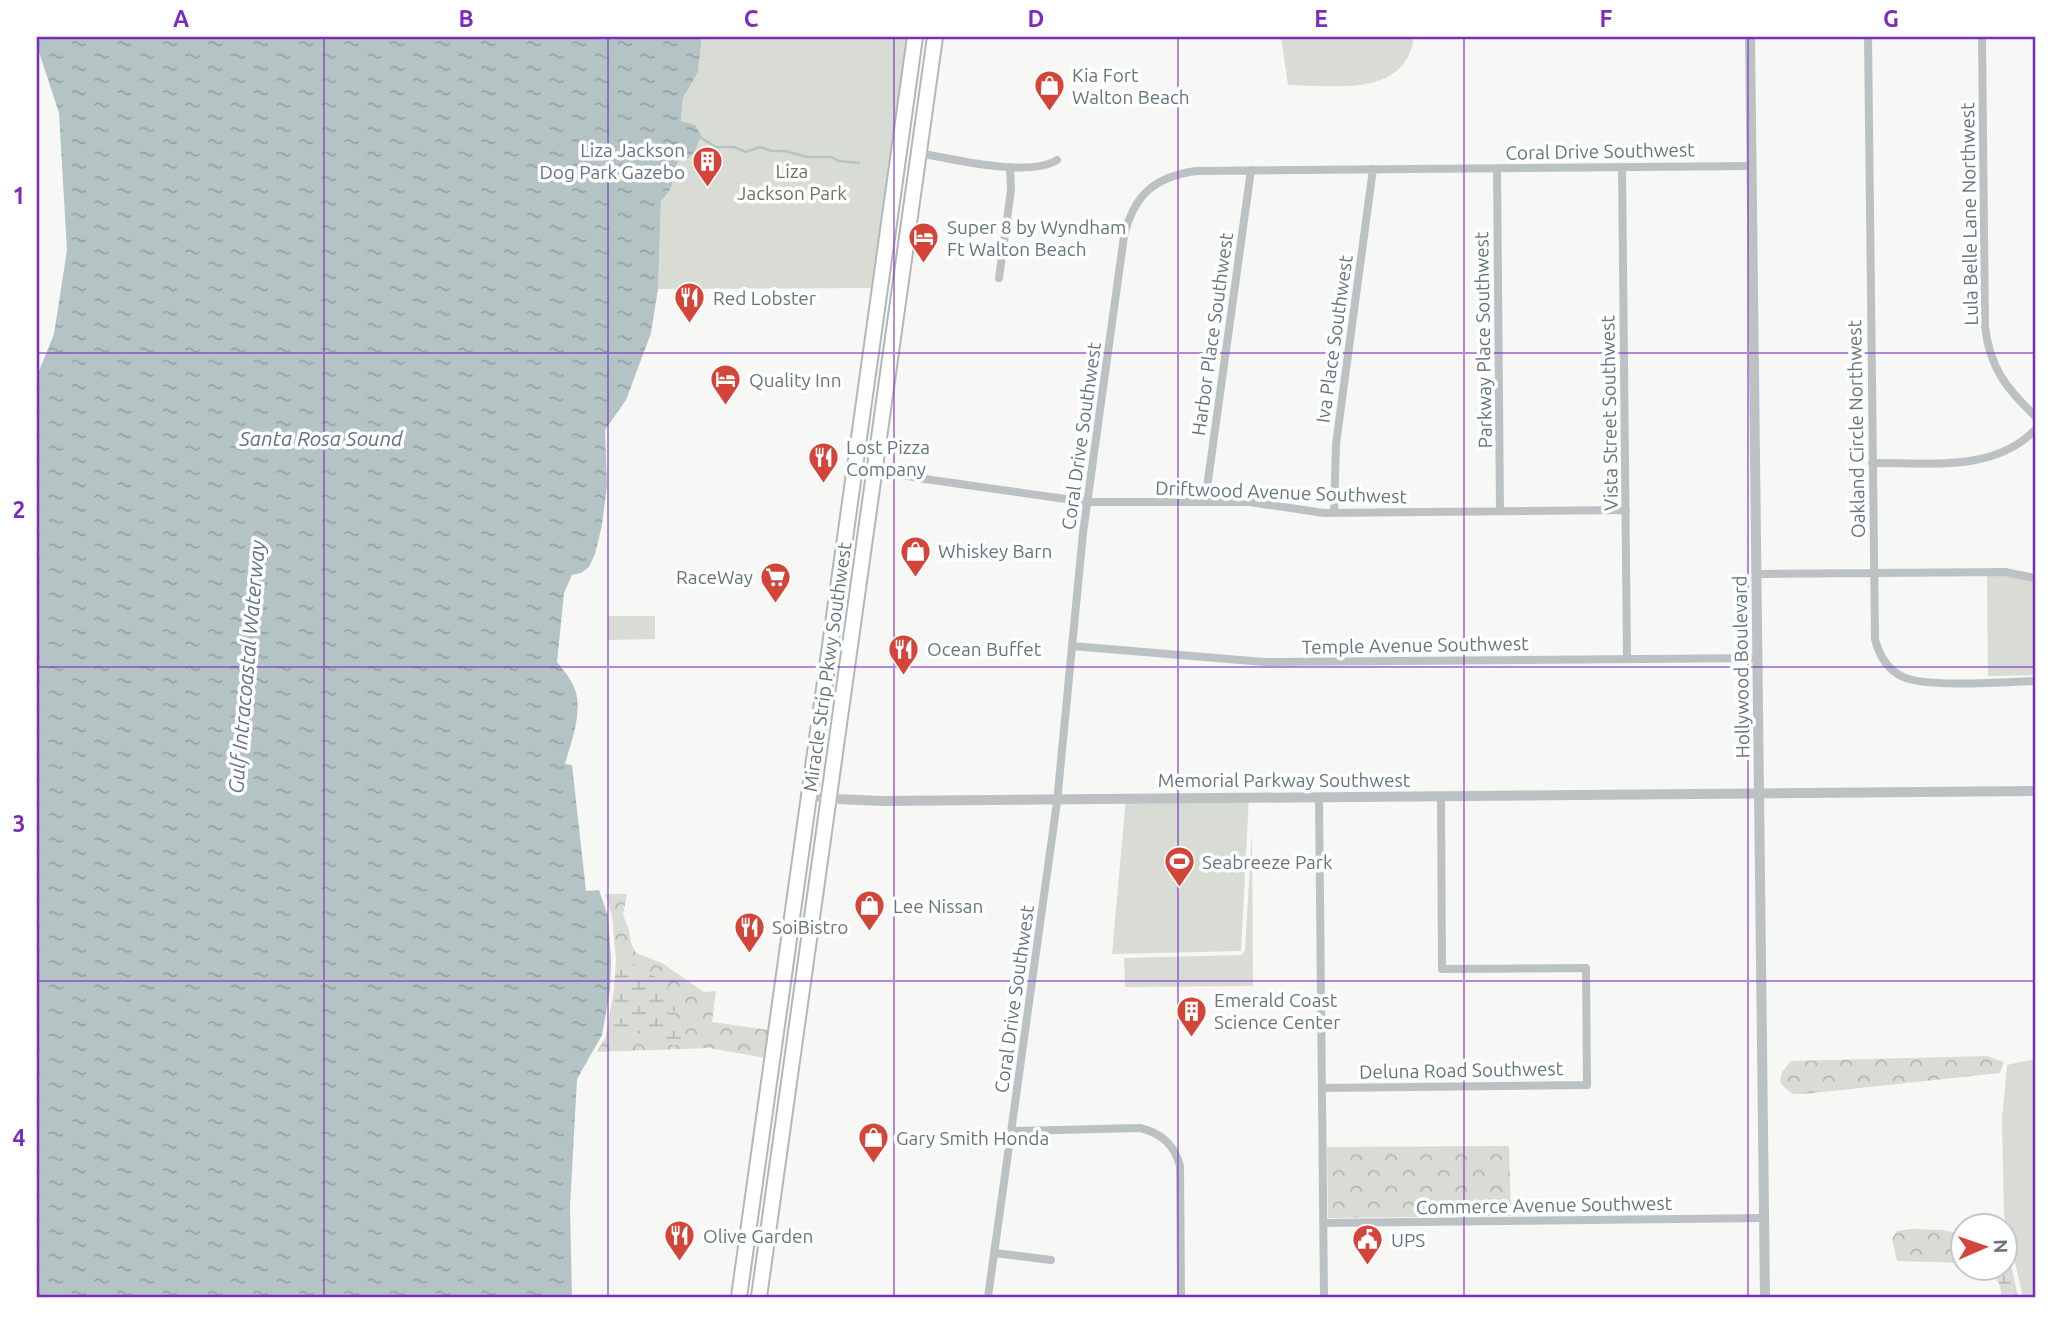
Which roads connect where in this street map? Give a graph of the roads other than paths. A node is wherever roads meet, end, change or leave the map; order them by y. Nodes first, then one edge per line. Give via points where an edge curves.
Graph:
1 (915, 37) edge
2 (935, 37) edge
3 (1750, 37) edge
4 (1868, 37) edge
5 (1982, 37) edge
6 (919, 152) junction
7 (1058, 160) dead end
8 (1752, 166) junction
9 (1010, 167) junction
10 (1622, 167) junction
11 (1497, 168) junction
12 (1373, 169) junction
13 (1251, 170) junction
14 (999, 278) dead end
15 (2035, 416) edge
16 (2035, 430) edge
17 (1872, 463) junction
18 (854, 465) junction
19 (875, 469) junction
20 (1087, 502) junction
21 (1205, 502) junction
22 (1626, 510) junction
23 (1500, 511) junction
24 (1334, 513) junction
25 (1873, 573) junction
26 (1757, 574) junction
27 (2035, 578) edge
28 (1072, 646) junction
29 (1758, 658) junction
30 (1627, 659) junction
31 (2035, 681) edge
32 (2035, 791) edge
33 (1760, 794) junction
34 (810, 795) junction
35 (1441, 796) junction
36 (1319, 797) junction
37 (829, 798) junction
38 (1057, 799) junction
39 (1322, 1088) junction
40 (1012, 1130) junction
41 (1765, 1218) junction
42 (1323, 1223) junction
43 (995, 1253) junction
44 (1051, 1260) dead end
45 (739, 1297) edge
46 (759, 1297) edge
47 (989, 1297) edge
48 (1181, 1297) edge
49 (1324, 1297) edge
50 (1765, 1297) edge

1 - 18 highway, Miracle Strip Pkwy Southwest
2 - 6 highway, Miracle Strip Pkwy Southwest
3 - 8 street, Hollywood Boulevard
4 - 17 street, Oakland Circle Northwest
5 - 15 street, Lula Belle Lane Northwest via 1987,345 2003,381
6 - 9 street
6 - 19 highway, Miracle Strip Pkwy Southwest
7 - 9 street via 1048,165
8 - 10 street, Coral Drive Southwest
8 - 26 street, Hollywood Boulevard
9 - 14 street
10 - 11 street, Coral Drive Southwest
10 - 22 street, Vista Street Southwest
11 - 12 street, Coral Drive Southwest
11 - 23 street, Parkway Place Southwest
12 - 13 street, Coral Drive Southwest
12 - 24 street, Iva Place Southwest via 1336,444
13 - 20 street, Coral Drive Southwest via 1173,175 1146,192 1128,217
13 - 21 street, Harbor Place Southwest
16 - 17 street via 2009,451 1984,460
17 - 25 street, Oakland Circle Northwest
18 - 19 street, Driftwood Avenue Southwest
18 - 34 highway, Miracle Strip Pkwy Southwest
19 - 20 street, Driftwood Avenue Southwest
19 - 37 highway, Miracle Strip Pkwy Southwest
20 - 21 street, Driftwood Avenue Southwest
20 - 28 street, Coral Drive Southwest
21 - 24 street, Driftwood Avenue Southwest
22 - 23 street, Driftwood Avenue Southwest
22 - 30 street, Vista Street Southwest
23 - 24 street, Driftwood Avenue Southwest
25 - 26 street
25 - 27 street via 2005,572
25 - 31 street, Oakland Circle Northwest via 1877,647 1886,664 1901,676 1924,682
26 - 29 street, Hollywood Boulevard
28 - 30 street, Temple Avenue Southwest via 1264,662
28 - 38 street, Coral Drive Southwest
29 - 30 street, Temple Avenue Southwest
29 - 33 street, Hollywood Boulevard
32 - 33 street, Memorial Parkway Southwest
33 - 35 street, Memorial Parkway Southwest
33 - 41 street, Hollywood Boulevard
34 - 37 street, Memorial Parkway Southwest
34 - 45 highway, Miracle Strip Pkwy Southwest
35 - 36 street, Memorial Parkway Southwest
35 - 39 street, Deluna Road Southwest via 1442,969 1586,968 1587,1085
36 - 38 street, Memorial Parkway Southwest
36 - 39 street
37 - 38 street, Memorial Parkway Southwest
37 - 46 highway, Miracle Strip Pkwy Southwest
38 - 40 street, Coral Drive Southwest
39 - 42 street
40 - 43 street, Coral Drive Southwest
40 - 48 street via 1140,1128 1166,1140 1180,1166
41 - 42 street, Commerce Avenue Southwest
41 - 50 street, Hollywood Boulevard
42 - 49 street
43 - 44 street
43 - 47 street, Coral Drive Southwest

